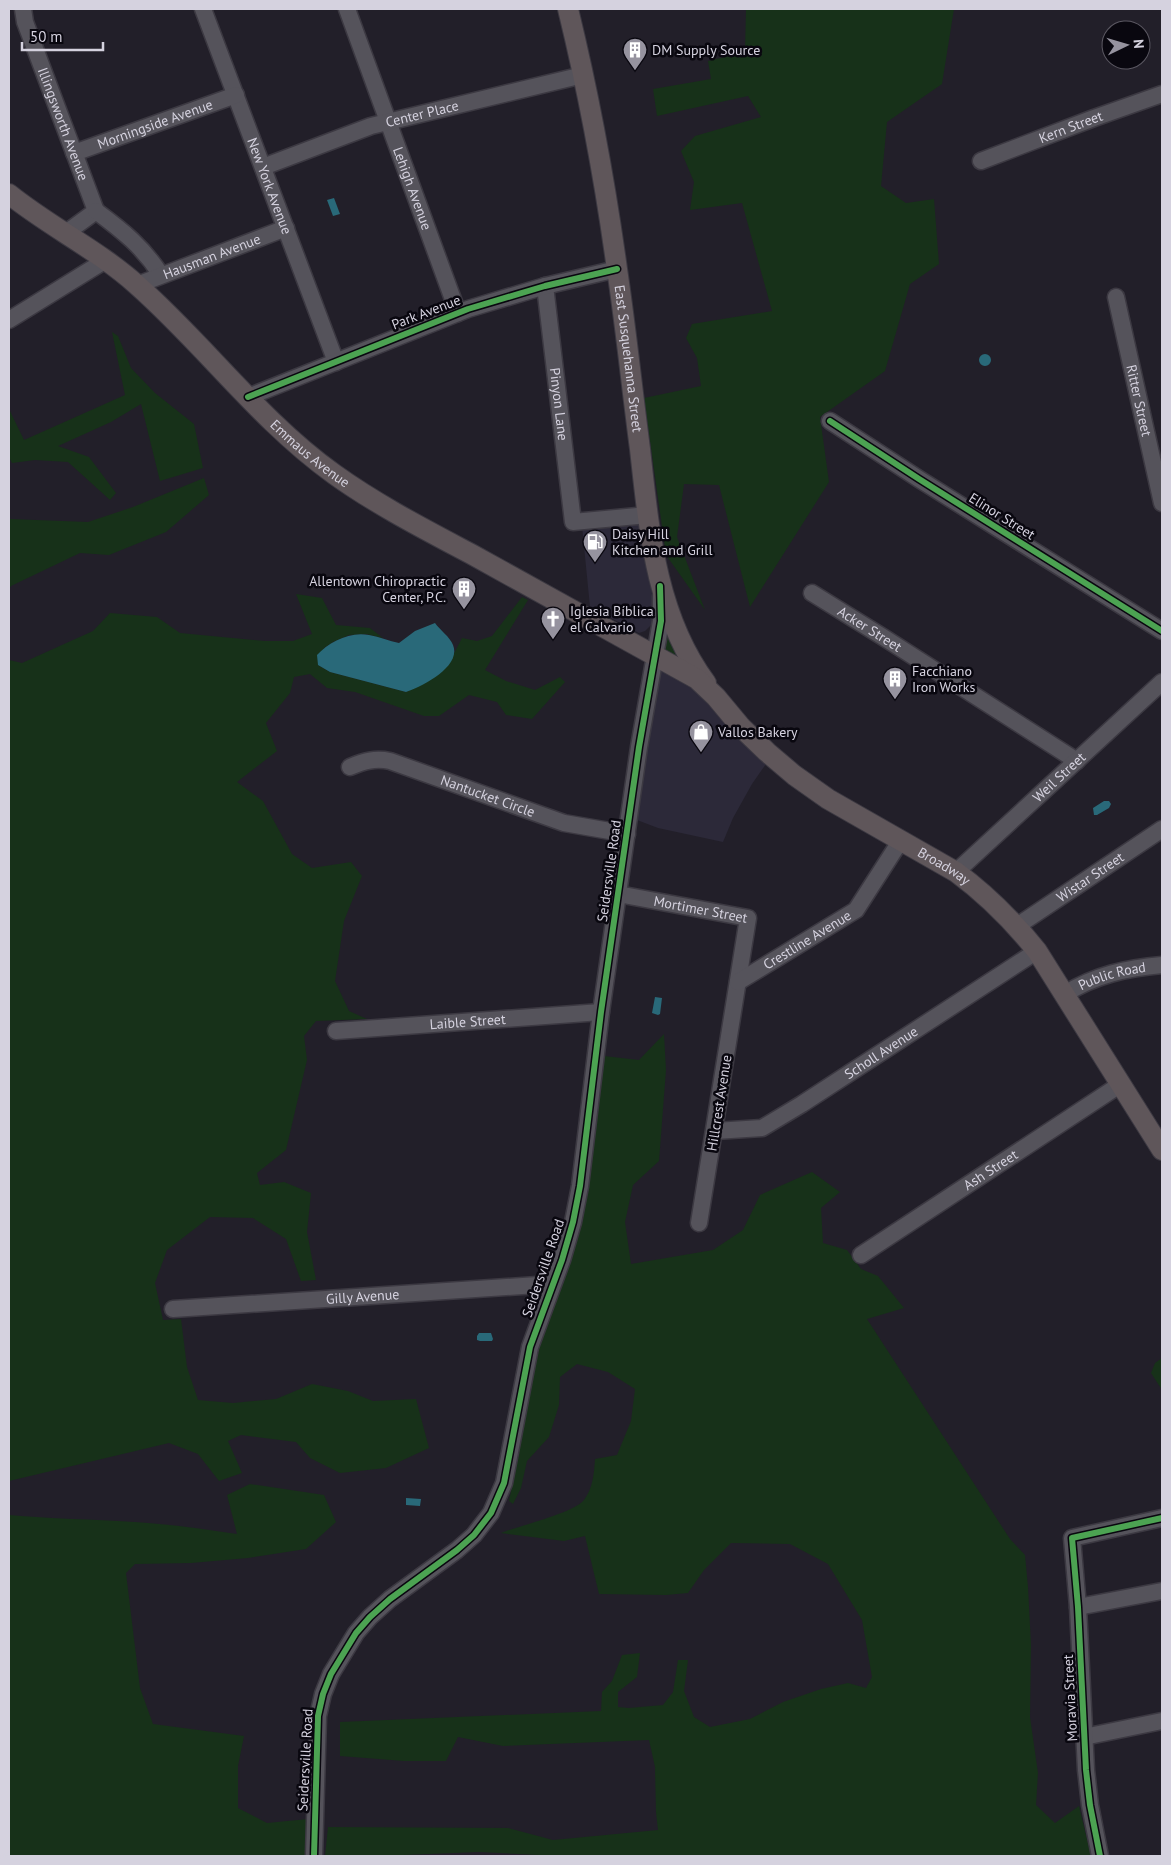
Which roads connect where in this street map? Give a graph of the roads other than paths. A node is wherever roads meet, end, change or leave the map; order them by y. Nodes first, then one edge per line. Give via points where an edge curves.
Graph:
1 (23, 9) edge
2 (203, 9) edge
3 (347, 9) edge
4 (568, 9) edge
5 (584, 75) junction
6 (1162, 94) edge
7 (236, 95) junction
8 (388, 122) junction
9 (74, 153) junction
10 (981, 161) dead end
11 (263, 167) junction
12 (9, 194) edge
13 (96, 211) junction
14 (286, 228) junction
15 (66, 233) junction
16 (106, 260) junction
17 (617, 269) junction
18 (161, 275) junction
19 (137, 284) junction
20 (545, 286) junction
21 (1116, 298) dead end
22 (458, 313) junction
23 (9, 320) edge
24 (336, 362) junction
25 (248, 397) junction
26 (830, 421) dead end
27 (1162, 503) edge
28 (648, 515) junction
29 (660, 586) junction
30 (812, 593) dead end
31 (1162, 631) edge
32 (654, 656) junction
33 (1162, 682) edge
34 (716, 696) junction
35 (1077, 761) junction
36 (350, 767) dead end
37 (1162, 829) edge
38 (627, 834) junction
39 (901, 840) junction
40 (956, 872) junction
41 (618, 894) junction
42 (1017, 926) junction
43 (1037, 951) junction
44 (1162, 965) edge
45 (738, 982) junction
46 (1065, 994) junction
47 (601, 1012) junction
48 (336, 1031) dead end
49 (1121, 1084) junction
50 (715, 1131) junction
51 (1162, 1150) edge
52 (699, 1223) dead end
53 (860, 1255) dead end
54 (552, 1284) junction
55 (173, 1310) dead end
56 (1162, 1518) edge
57 (1162, 1591) edge
58 (1078, 1608) junction
59 (1162, 1721) edge
60 (1084, 1737) junction
61 (314, 1856) edge
62 (1100, 1856) edge

1 - 9 street, Illingsworth Avenue
2 - 7 street, New York Avenue
3 - 8 street, Lehigh Avenue
4 - 5 main road, East Susquehanna Street
5 - 8 street, Center Place
5 - 17 main road, East Susquehanna Street
6 - 10 street, Kern Street
7 - 9 street, Morningside Avenue
7 - 11 street, New York Avenue
8 - 11 street, Center Place
8 - 22 street, Lehigh Avenue
9 - 13 street, Illingsworth Avenue
11 - 14 street, New York Avenue
12 - 15 main road, Emmaus Avenue
13 - 15 street
13 - 18 street via 137,243
14 - 18 street, Hausman Avenue
14 - 24 street, New York Avenue
15 - 16 main road, Emmaus Avenue
16 - 19 main road, Emmaus Avenue
16 - 23 street
17 - 20 street, Park Avenue
17 - 28 main road, East Susquehanna Street
18 - 19 street, Hausman Avenue
19 - 25 main road, Emmaus Avenue
20 - 22 street, Park Avenue
20 - 28 street, Pinyon Lane via 573,522
21 - 27 street, Ritter Street
22 - 24 street, Park Avenue
24 - 25 street, Park Avenue
25 - 32 main road, Emmaus Avenue via 333,474
26 - 31 street, Elinor Street
28 - 29 main road, East Susquehanna Street
29 - 32 street, Seidersville Road via 660,620
29 - 34 main road, East Susquehanna Street via 678,634
30 - 35 street, Acker Street
32 - 34 main road, Broadway via 697,679
32 - 38 street, Seidersville Road
33 - 35 street, Weil Street
34 - 39 main road, Broadway via 742,727 794,776
35 - 40 street, Weil Street
36 - 38 street, Nantucket Circle via 375,760 390,761 564,823
37 - 42 street, Wistar Street
38 - 41 street, Seidersville Road
39 - 40 main road, Broadway
39 - 45 street, Crestline Avenue via 856,910
40 - 42 main road, Broadway
41 - 45 street, Mortimer Street via 748,918
41 - 47 street, Seidersville Road
42 - 43 main road, Broadway
43 - 46 main road, Broadway
43 - 50 street, Scholl Avenue via 762,1128
44 - 46 street, Public Road via 1086,981
45 - 50 street, Hillcrest Avenue
46 - 49 main road, Broadway
47 - 48 street, Laible Street
47 - 54 street, Seidersville Road via 581,1181 573,1222
49 - 51 main road, Broadway
49 - 53 street, Ash Street
50 - 52 street, Hillcrest Avenue
54 - 55 street, Gilly Avenue
54 - 61 street, Seidersville Road via 530,1347 504,1483 491,1513 466,1543 402,1589 370,1618 356,1633 326,1683 317,1727
56 - 58 street, Moravia Street via 1072,1538
57 - 58 street
58 - 60 street, Moravia Street
59 - 60 street
60 - 62 street, Moravia Street via 1090,1805

